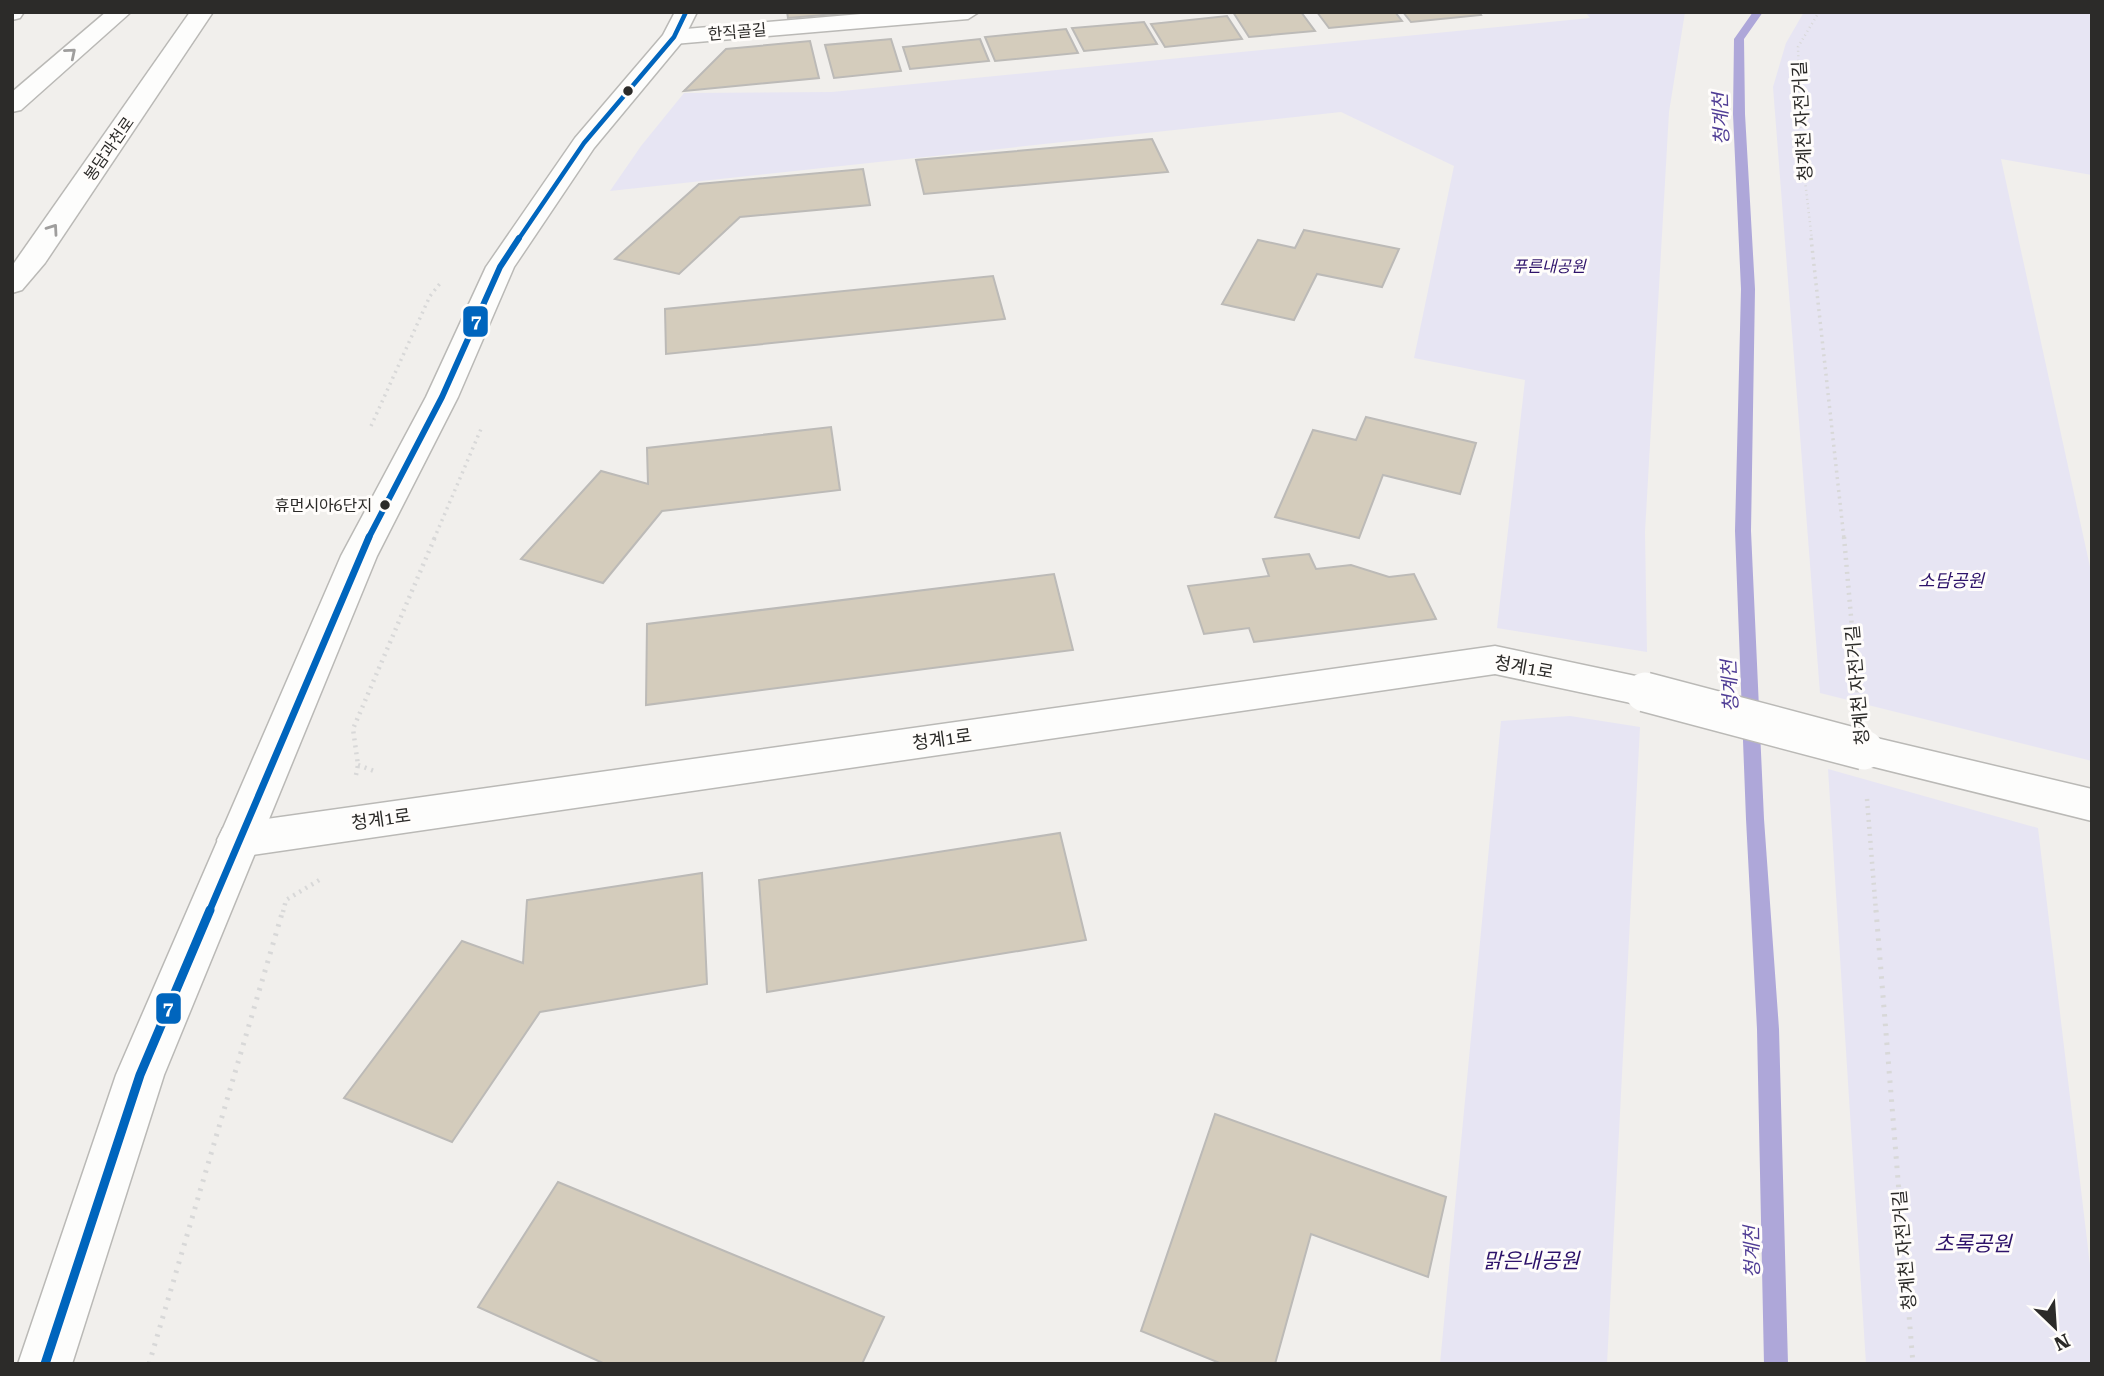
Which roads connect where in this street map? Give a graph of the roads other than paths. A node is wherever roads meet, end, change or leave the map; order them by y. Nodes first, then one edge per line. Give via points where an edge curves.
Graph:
1 (120, 12) edge
2 (202, 12) edge
3 (968, 12) edge
4 (680, 25) edge
5 (17, 99) edge
6 (12, 284) edge
7 (2092, 805) edge
8 (238, 840) junction
9 (45, 1364) edge

5 -> 1 main road
6 -> 2 main road, 봉담과천로
3 - 4 main road, 한직골길
4 - 8 main road via 584,143 500,267 442,397 359,556
7 - 8 main road, 청계1로, bridge via 1645,692 1495,660
8 - 9 main road via 140,1074

